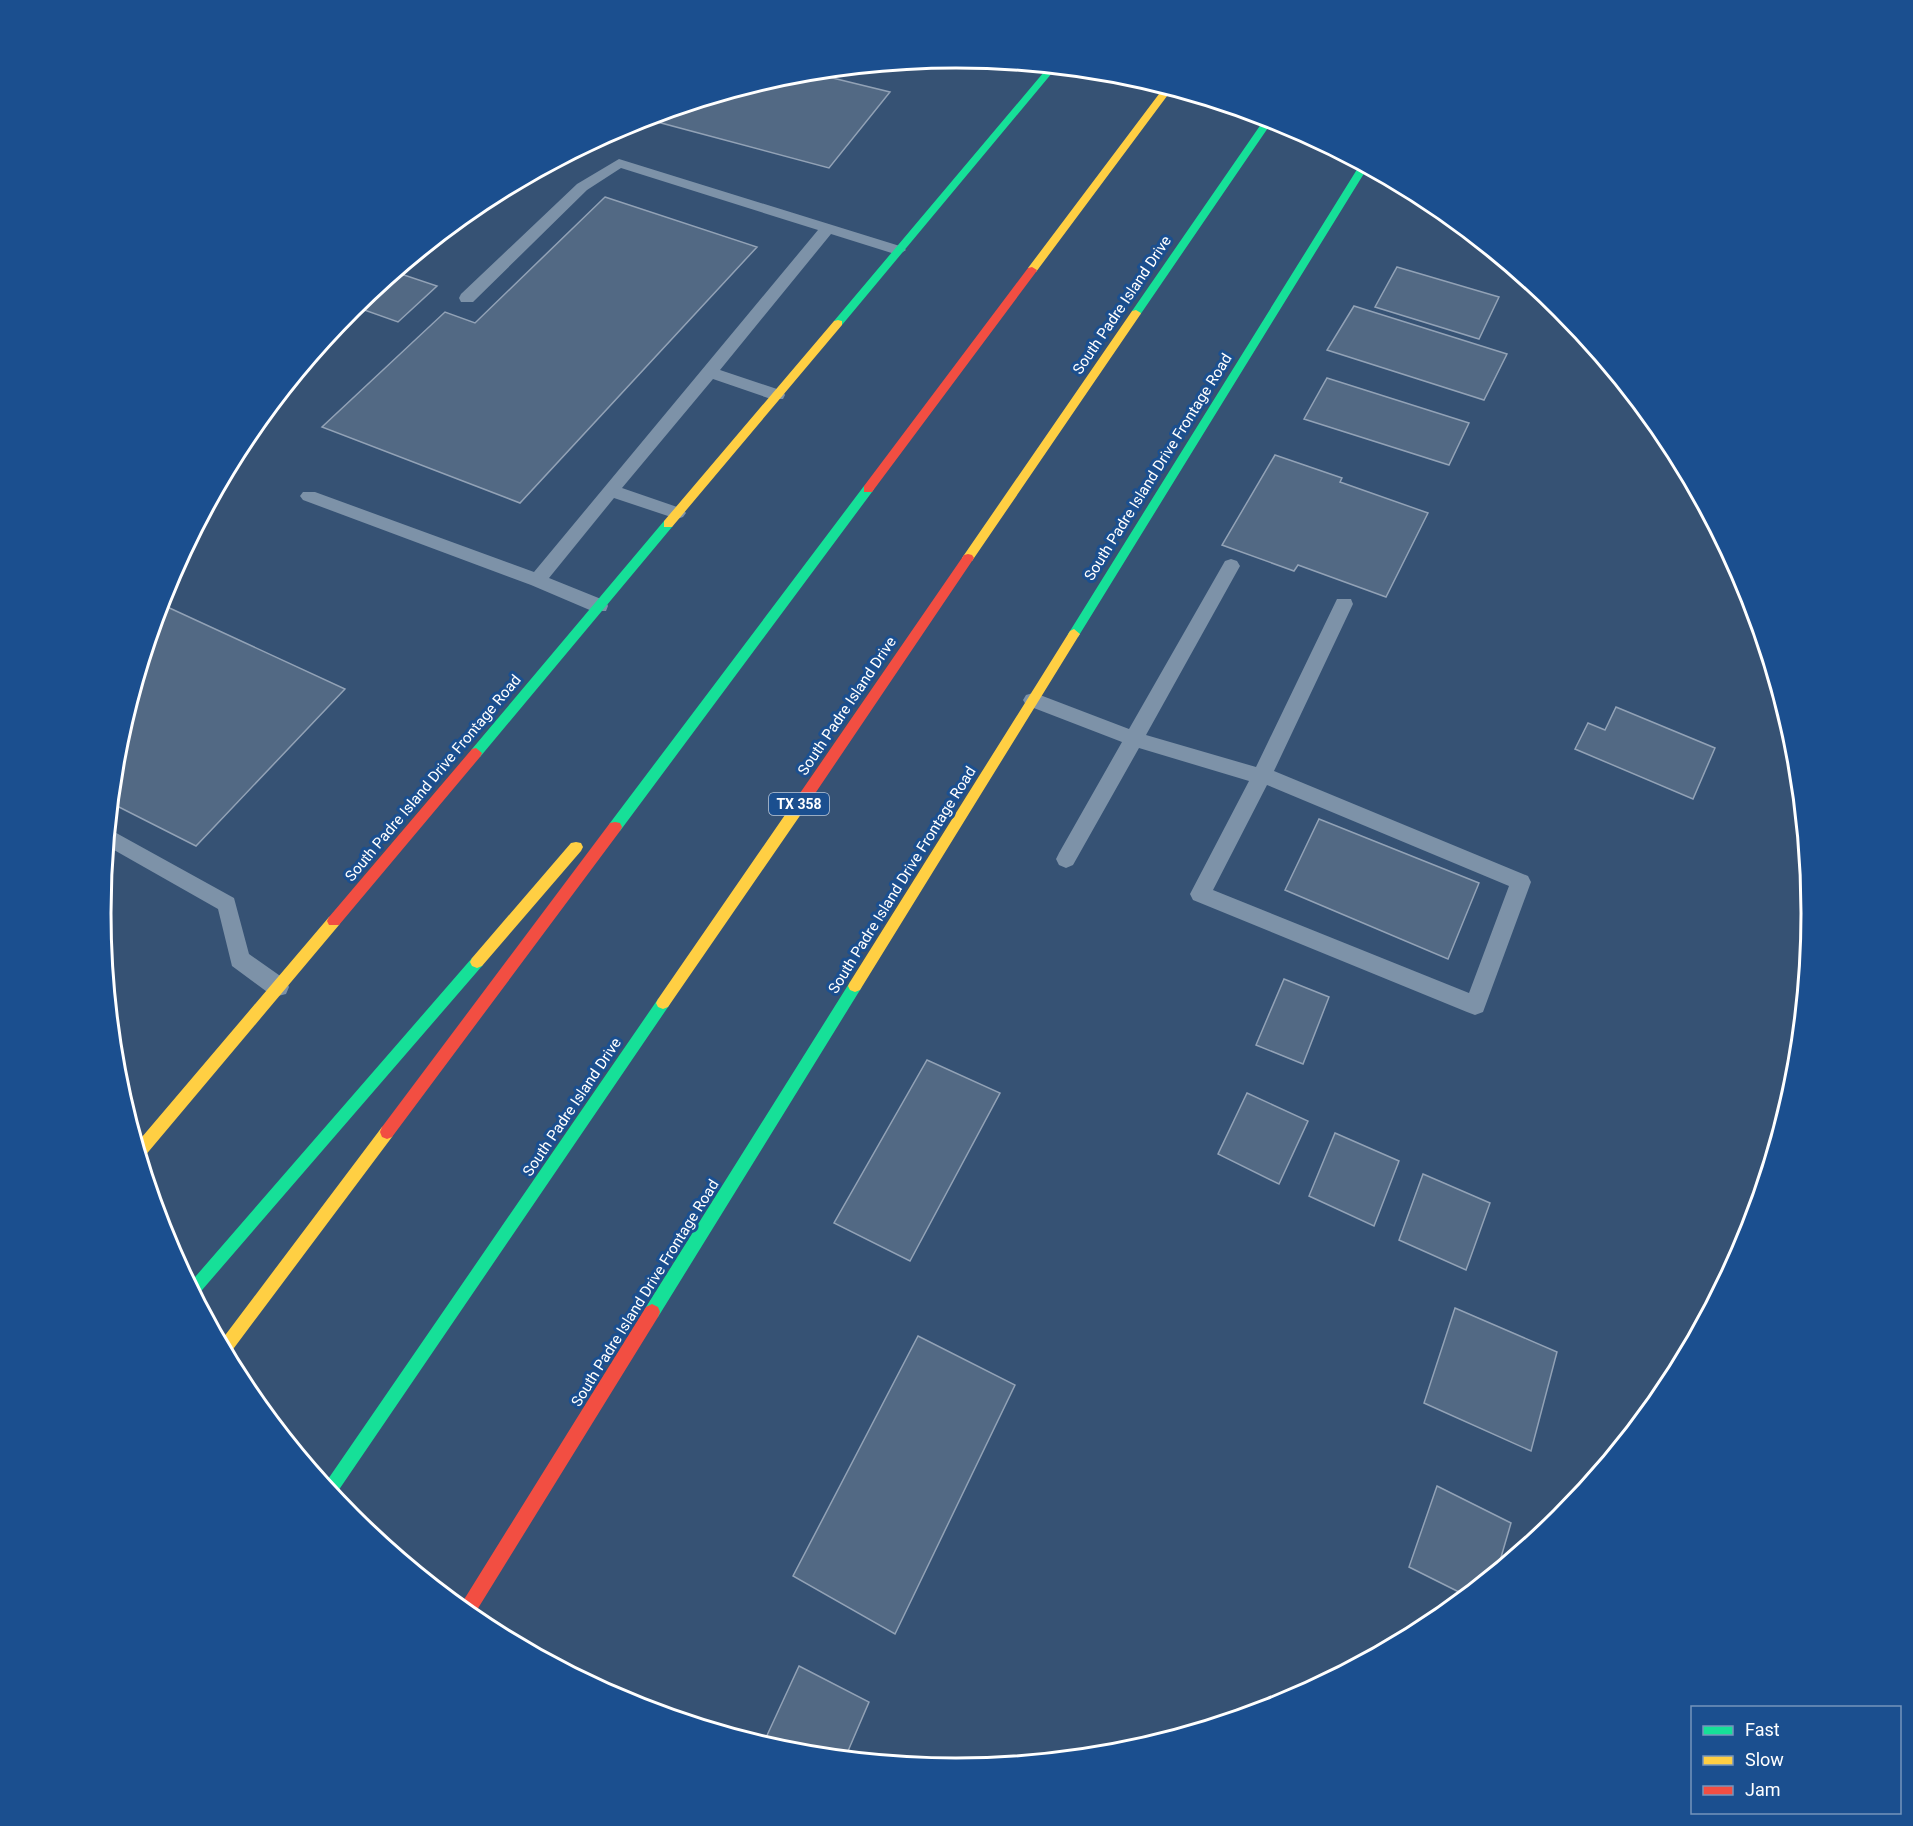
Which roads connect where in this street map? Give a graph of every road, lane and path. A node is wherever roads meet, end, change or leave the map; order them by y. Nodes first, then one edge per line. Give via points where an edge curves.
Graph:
1 (1048, 73) edge
2 (1164, 94) edge
3 (1264, 126) edge
4 (1361, 171) edge
5 (829, 227) junction
6 (898, 250) junction
7 (467, 298) dead end
8 (710, 372) junction
9 (777, 394) junction
10 (611, 491) junction
11 (309, 496) dead end
12 (677, 513) junction
13 (1231, 566) dead end
14 (537, 580) junction
15 (1344, 604) dead end
16 (599, 606) junction
17 (766, 628) junction
18 (1033, 700) junction
19 (1135, 737) junction
20 (1262, 776) junction
21 (619, 798) dead end
22 (588, 834) dead end
23 (115, 841) edge
24 (1066, 860) dead end
25 (278, 987) junction
26 (144, 1146) edge
27 (197, 1286) edge
28 (229, 1344) edge
29 (334, 1484) edge
30 (471, 1604) edge

1 - 6 main road, South Padre Island Drive Frontage Road
2 - 17 main road
3 - 29 main road, South Padre Island Drive / TX 358
4 - 18 main road, South Padre Island Drive Frontage Road
5 - 6 lane
5 - 7 lane via 620,163 582,187
5 - 8 lane
6 - 9 main road, South Padre Island Drive Frontage Road
8 - 9 lane
8 - 10 lane
9 - 12 main road, South Padre Island Drive Frontage Road
10 - 12 lane
10 - 14 lane
11 - 14 lane
12 - 16 main road, South Padre Island Drive Frontage Road
13 - 19 lane
14 - 16 lane
15 - 20 lane
16 - 25 main road, South Padre Island Drive Frontage Road
17 - 21 main road
17 - 28 main road
18 - 19 lane
18 - 30 main road, South Padre Island Drive Frontage Road
19 - 20 lane via 1210,765
19 - 24 lane
20 - 20 lane via 1521,882 1475,1005 1200,894
22 - 27 main road
23 - 25 lane via 227,904 240,959
25 - 26 main road, South Padre Island Drive Frontage Road

